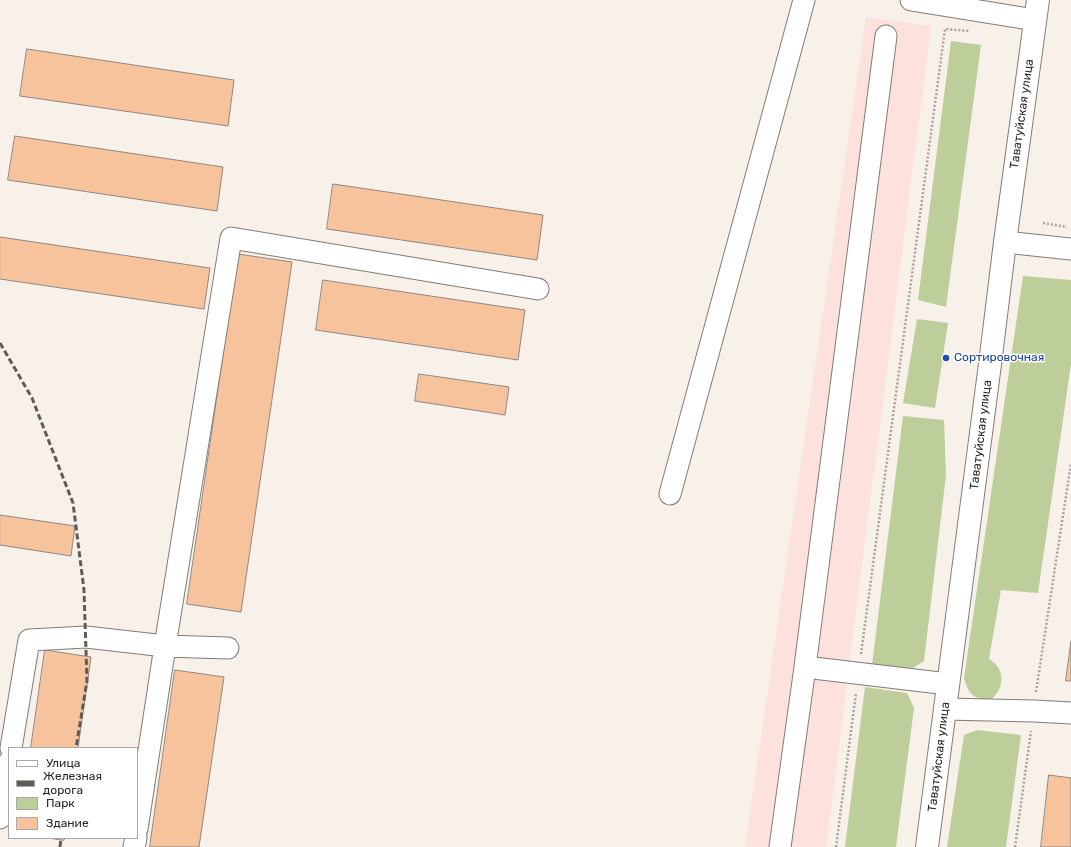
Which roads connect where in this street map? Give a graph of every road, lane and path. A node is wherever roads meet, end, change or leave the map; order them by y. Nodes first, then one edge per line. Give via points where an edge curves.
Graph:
1 (804, 0) edge
2 (911, 0) edge
3 (1037, 10) edge
4 (974, 32) dead end
5 (886, 36) dead end
6 (1043, 223) dead end
7 (1071, 228) edge
8 (1005, 242) junction
9 (1071, 249) edge
10 (538, 289) dead end
11 (1071, 463) edge
12 (670, 494) dead end
13 (165, 646) junction
14 (228, 648) dead end
15 (805, 667) junction
16 (859, 673) junction
17 (948, 684) junction
18 (945, 709) junction
19 (1034, 711) junction
20 (1071, 713) edge
21 (11, 747) edge
22 (8, 768) edge
23 (0, 818) edge
24 (138, 822) edge
25 (780, 847) edge
26 (836, 847) edge
27 (927, 847) edge
28 (1015, 847) edge

1 - 12 street
2 - 3 street
3 - 8 main road, Таватуйская улица
4 - 16 path via 945,29
5 - 15 street
6 - 7 path
8 - 9 street
8 - 17 main road, Таватуйская улица
10 - 13 street via 231,238
11 - 19 path
13 - 14 street
13 - 21 street via 86,637 29,640
13 - 24 street
15 - 16 street
15 - 25 street
16 - 17 street
16 - 26 path
17 - 18 main road, Таватуйская улица
18 - 19 street
18 - 27 main road, Таватуйская улица
19 - 20 street
19 - 28 path
22 - 23 street

